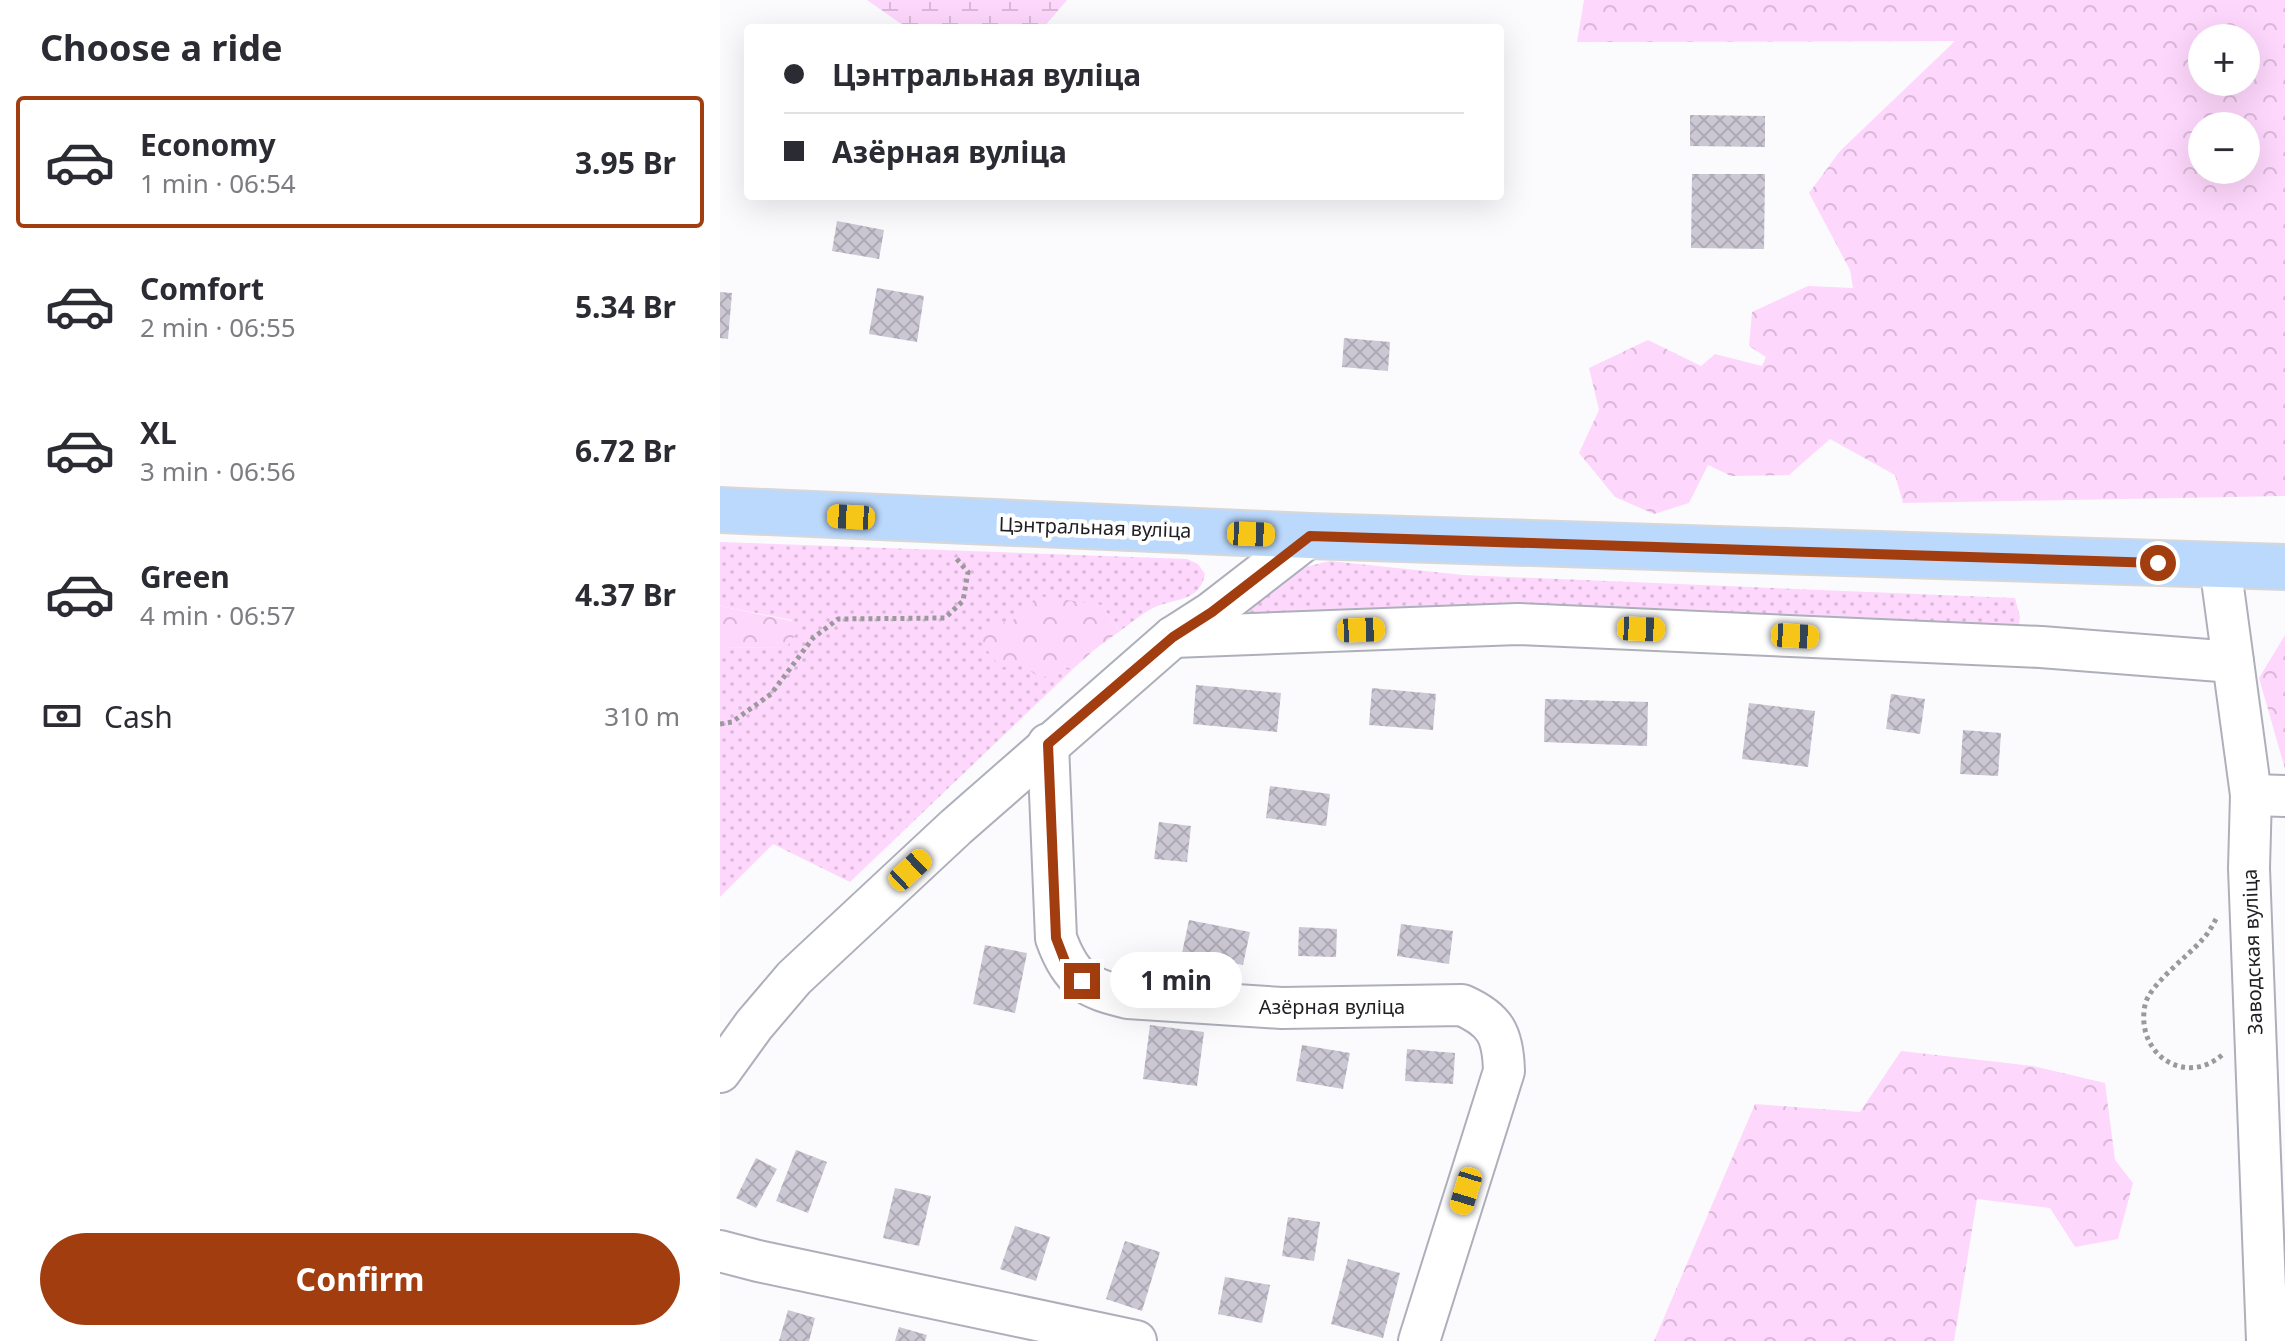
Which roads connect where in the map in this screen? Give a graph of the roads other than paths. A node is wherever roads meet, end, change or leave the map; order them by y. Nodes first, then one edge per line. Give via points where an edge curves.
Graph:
1 (720, 510) edge
2 (1310, 536) junction
3 (2220, 565) junction
4 (2285, 567) edge
5 (1173, 637) junction
6 (2233, 662) junction
7 (1048, 744) junction
8 (2268, 796) edge
9 (720, 1072) edge
10 (720, 1251) edge
11 (1136, 1341) edge
12 (1419, 1341) edge
13 (2267, 1341) edge

1 - 2 main road, Цэнтральная вуліца
2 - 3 main road, Цэнтральная вуліца
2 - 5 street
3 - 4 main road, Цэнтральная вуліца
3 - 6 street, Заводская вуліца
5 - 6 street via 1518,624 2041,647
5 - 7 street
6 - 8 street, Заводская вуліца
7 - 9 street via 794,978
7 - 12 street, Азёрная вуліца via 1056,938 1066,964 1082,981 1128,998 1282,1008 1462,1005 1482,1014 1496,1029 1504,1071
8 - 13 street, Заводская вуліца via 2249,868
10 - 11 street

